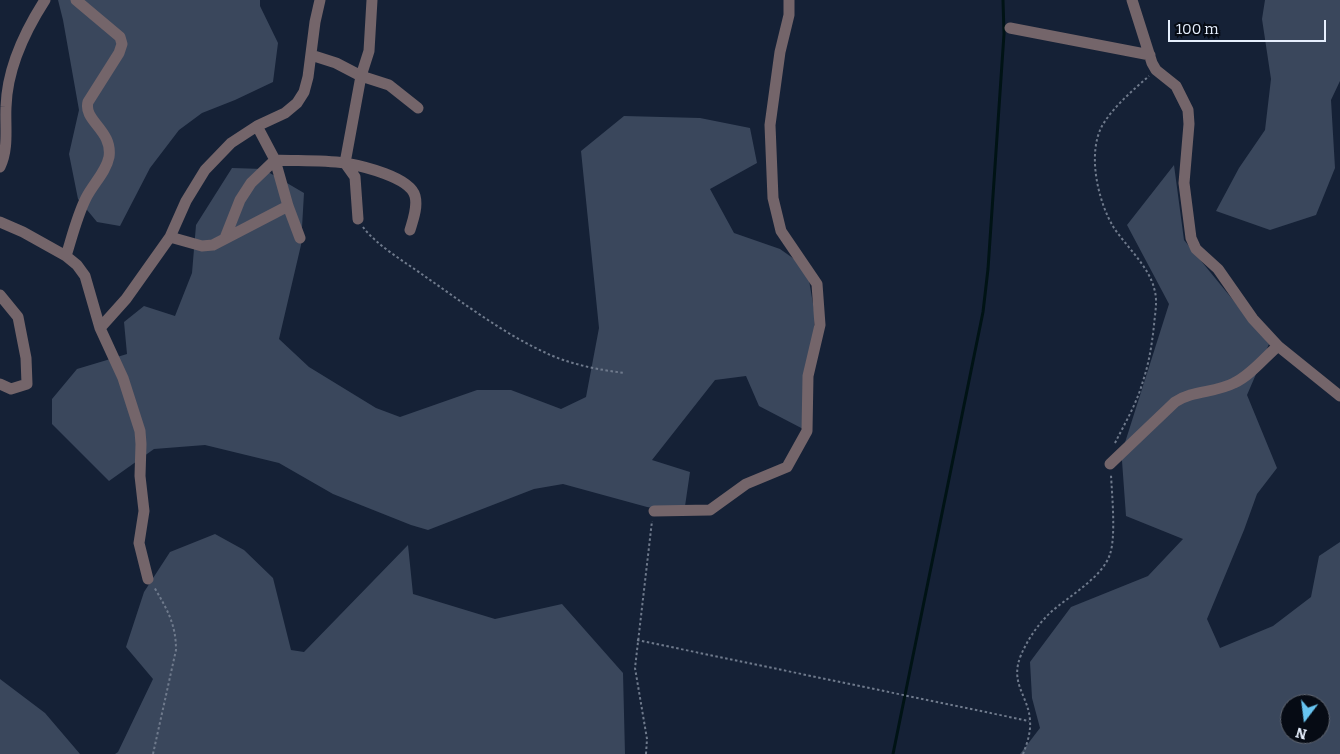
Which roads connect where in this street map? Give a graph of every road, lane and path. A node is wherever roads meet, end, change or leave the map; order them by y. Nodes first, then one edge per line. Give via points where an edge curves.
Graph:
1 (45, 0) edge
2 (76, 0) edge
3 (320, 0) edge
4 (372, 0) edge
5 (789, 0) edge
6 (1132, 0) edge
7 (1010, 28) dead end
8 (311, 55) junction
9 (1150, 55) junction
10 (1156, 70) junction
11 (361, 76) junction
12 (418, 108) dead end
13 (0, 125) edge
14 (258, 126) junction
15 (5, 147) junction
16 (276, 160) junction
17 (345, 163) junction
18 (0, 167) edge
19 (288, 206) junction
20 (358, 219) joint
21 (0, 222) edge
22 (410, 230) dead end
23 (170, 237) junction
24 (225, 238) junction
25 (300, 238) dead end
26 (66, 256) junction
27 (0, 295) edge
28 (100, 328) junction
29 (1278, 346) junction
30 (625, 373) dead end
31 (0, 384) edge
32 (1340, 396) edge
33 (1110, 464) junction
34 (654, 511) joint
35 (148, 579) joint
36 (638, 640) junction
37 (1030, 721) junction
38 (153, 754) edge
39 (646, 754) edge
40 (1023, 754) edge

1 - 15 street via 25,36 9,80
2 - 26 street via 120,37 122,44 86,109 105,135 109,158 79,214
3 - 8 street
4 - 11 street via 369,51
5 - 34 street via 770,125 772,198 781,231 817,284 820,325 808,376 807,431 788,467 746,484 710,510
6 - 9 street
7 - 9 street
8 - 11 street
8 - 14 street via 304,92 297,103 285,114
9 - 10 street
10 - 29 street via 1176,86 1188,110 1184,182 1191,238 1202,256 1224,277 1253,319
10 - 33 path via 1112,112 1102,127 1095,151 1101,200 1114,228 1148,274 1156,298 1144,381 1112,450
11 - 12 street via 389,85
11 - 17 street
13 - 15 street
14 - 16 street
14 - 23 street via 231,143 205,170
15 - 18 street
16 - 17 street
16 - 19 street
16 - 24 street via 251,183 240,200
17 - 20 street via 355,176
17 - 22 street via 382,172 410,188 416,208
19 - 24 street
19 - 25 street
20 - 30 path via 365,230 390,251 483,317 545,353
21 - 26 street
23 - 24 street via 202,246
23 - 28 street
26 - 28 street via 85,276
27 - 31 street via 18,317 27,384 12,389
28 - 35 street via 140,431 144,512 139,543
29 - 32 street
29 - 33 street via 1233,384 1185,396 1175,402
33 - 37 path via 1113,519 1111,553 1105,567 1050,613 1036,628 1021,657 1017,677
34 - 36 path
35 - 38 path via 170,615 176,633 176,650
36 - 37 path
36 - 39 path via 636,668 647,739
37 - 40 path

